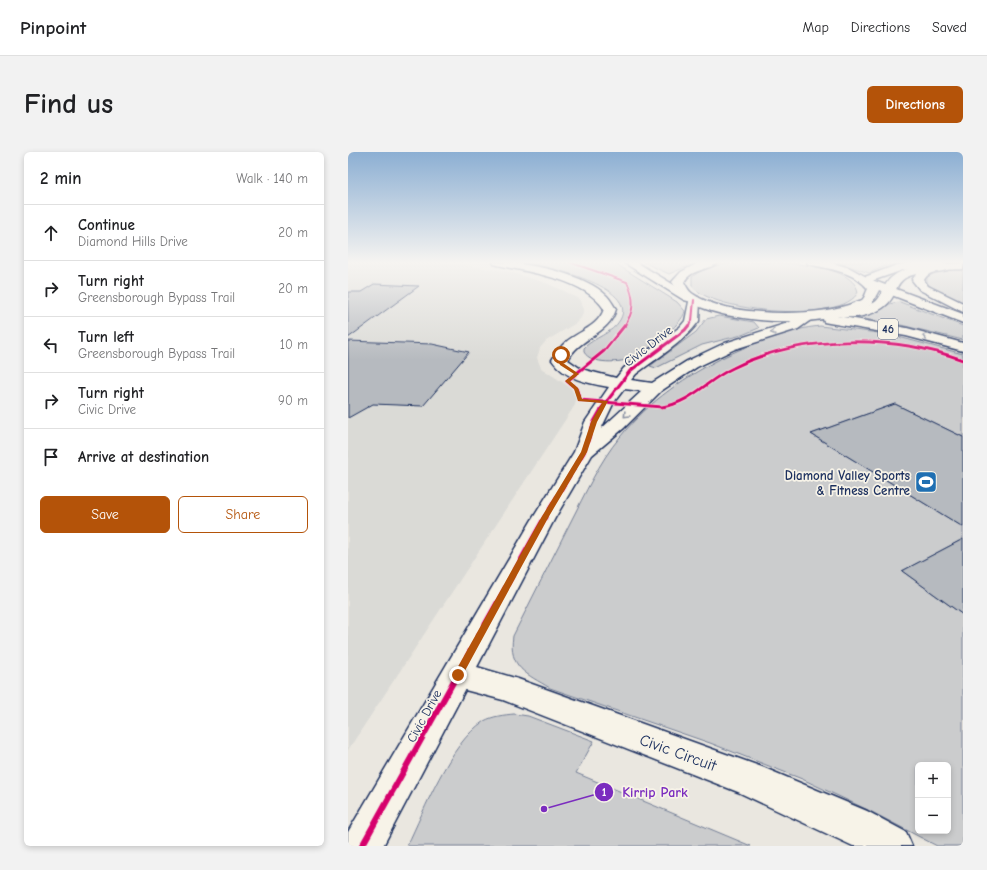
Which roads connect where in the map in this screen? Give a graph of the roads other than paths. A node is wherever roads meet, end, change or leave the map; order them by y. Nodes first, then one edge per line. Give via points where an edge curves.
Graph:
1 (596, 294) edge
2 (685, 294) edge
3 (687, 294) edge
4 (873, 294) edge
5 (888, 294) edge
6 (901, 294) edge
7 (935, 294) edge
8 (691, 298) junction
9 (963, 308) edge
10 (841, 313) junction
11 (810, 317) junction
12 (963, 319) edge
13 (963, 347) edge
14 (625, 377) junction
15 (662, 383) junction
16 (584, 452) junction
17 (458, 675) junction
18 (362, 846) edge
19 (892, 846) edge

1 - 14 main road via 610,309 608,317 564,350 560,360 566,368 590,377
2 - 8 main road, 46
3 - 8 main road
4 - 10 main road, 46 via 861,306
5 - 10 main road via 876,307
6 - 12 main road
7 - 9 main road
8 - 11 main road, 46 via 717,308 749,315
8 - 14 main road, Civic Drive via 692,321 685,330
10 - 11 main road, 46
13 -> 11 main road, 46 via 907,332
11 -> 15 main road, Civic Drive via 787,328 749,339 708,356
14 - 15 main road
14 - 16 main road, Civic Drive via 594,422
15 -> 16 main road, Civic Drive
16 - 17 main road, Civic Drive via 544,518
17 - 18 main road, Civic Drive
17 - 19 main road, Civic Circuit via 507,688 749,780 839,818

